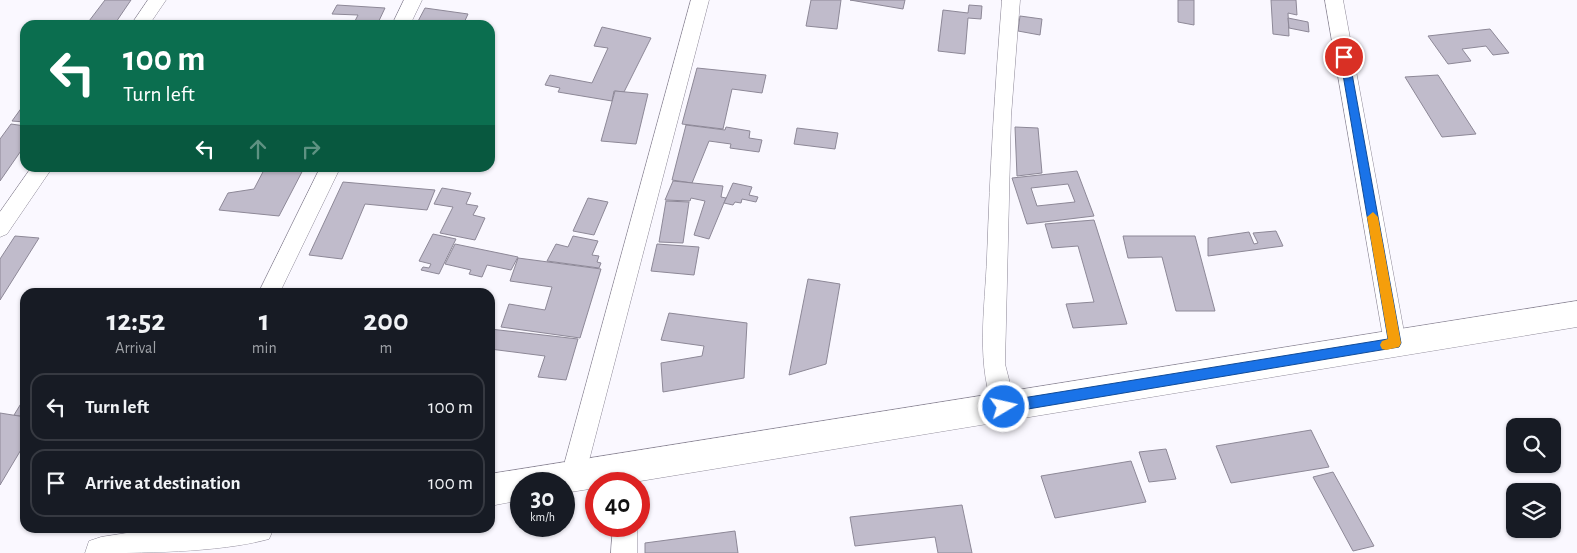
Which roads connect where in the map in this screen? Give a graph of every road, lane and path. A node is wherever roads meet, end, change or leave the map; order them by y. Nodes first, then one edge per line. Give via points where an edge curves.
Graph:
1 (157, 0) edge
2 (413, 0) edge
3 (700, 0) edge
4 (1012, 0) edge
5 (1334, 0) edge
6 (143, 20) edge
7 (403, 20) edge
8 (39, 172) edge
9 (328, 172) edge
10 (0, 228) edge
11 (270, 288) edge
12 (1577, 314) edge
13 (1395, 343) junction
14 (1004, 407) junction
15 (574, 472) edge
16 (649, 472) edge
17 (510, 487) edge
18 (495, 489) edge
19 (197, 533) edge
20 (148, 537) edge
21 (625, 537) edge
22 (101, 553) edge
23 (624, 553) edge

1 - 6 street
2 - 7 street
3 - 15 street
4 - 14 street via 1002,116 994,334 994,364
5 - 13 street
8 - 10 street
9 - 11 street
12 - 13 street
13 - 14 street
14 - 16 street
17 - 18 street
19 - 20 street
20 - 22 street
21 - 23 street

